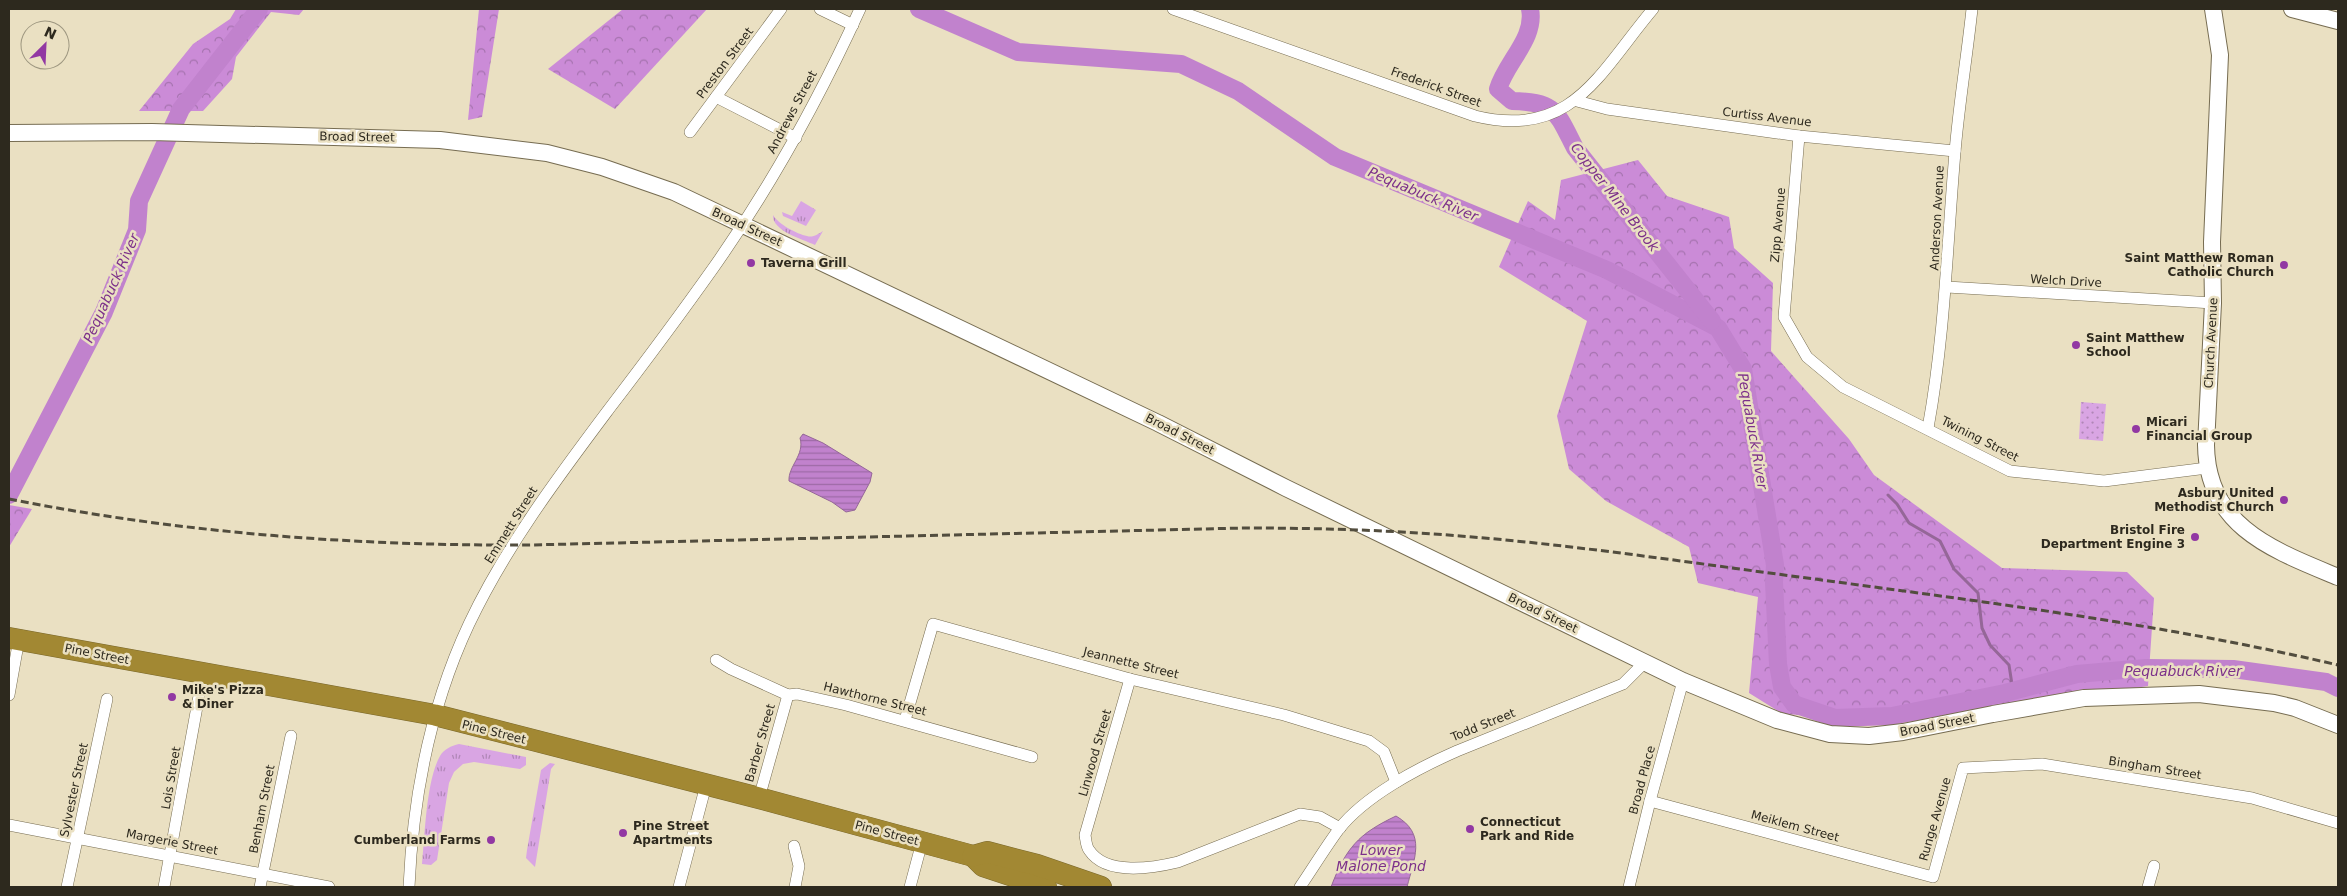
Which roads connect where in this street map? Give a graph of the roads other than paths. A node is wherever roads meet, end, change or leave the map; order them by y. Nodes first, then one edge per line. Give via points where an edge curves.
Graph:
1 (782, 9) edge
2 (820, 9) edge
3 (860, 9) edge
4 (1173, 9) edge
5 (1653, 9) edge
6 (1972, 9) edge
7 (2213, 9) edge
8 (2292, 9) edge
9 (2338, 21) edge
10 (852, 25) junction
11 (716, 97) junction
12 (1577, 101) junction
13 (690, 132) dead end
14 (9, 133) edge
15 (1799, 136) junction
16 (796, 138) junction
17 (1955, 151) junction
18 (742, 224) junction
19 (1947, 287) junction
20 (2213, 303) junction
21 (1784, 317) joint
22 (1928, 428) junction
23 (2207, 468) junction
24 (2338, 577) edge
25 (14, 638) edge
26 (716, 660) dead end
27 (1644, 662) junction
28 (204, 674) junction
29 (1130, 678) junction
30 (1683, 681) junction
31 (9, 695) edge
32 (788, 695) junction
33 (108, 699) dead end
34 (435, 716) junction
35 (905, 720) junction
36 (2338, 725) edge
37 (290, 736) dead end
38 (1032, 757) dead end
39 (1963, 768) joint
40 (1396, 782) junction
41 (706, 785) junction
42 (759, 798) junction
43 (1650, 801) junction
44 (2338, 823) edge
45 (9, 825) edge
46 (1340, 828) junction
47 (78, 838) junction
48 (922, 842) junction
49 (794, 846) dead end
50 (170, 856) junction
51 (974, 856) junction
52 (2154, 866) dead end
53 (263, 873) junction
54 (1933, 877) joint
55 (67, 887) edge
56 (164, 887) edge
57 (260, 887) edge
58 (329, 887) edge
59 (409, 887) edge
60 (679, 887) edge
61 (795, 887) edge
62 (910, 887) edge
63 (1046, 887) edge
64 (1101, 887) edge
65 (1300, 887) edge
66 (1629, 887) edge
67 (2148, 887) edge

1 - 11 street, Preston Street
2 - 10 street
3 - 10 street, Andrews Street
4 - 12 street, Frederick Street via 1500,122 1545,118
5 - 12 street, Frederick Street
6 - 17 street, Anderson Avenue
7 - 20 main road, Church Avenue via 2220,55 2212,242
8 - 9 main road
10 - 16 street, Andrews Street
11 - 13 street, Preston Street
11 - 16 street
12 - 15 street, Curtiss Avenue via 1607,109
14 - 18 main road, Broad Street via 152,132 440,140 546,153 602,167 674,192
15 - 17 street, Curtiss Avenue
15 - 21 street, Zipp Avenue
16 - 18 street, Andrews Street
17 - 19 street, Anderson Avenue
18 - 27 main road, Broad Street via 1144,416
18 - 34 street, Emmett Street via 547,491 506,556 469,624
19 - 20 street, Welch Drive
19 - 22 street, Anderson Avenue
20 - 23 main road, Church Avenue
21 - 22 street, Twining Street via 1807,357 1843,387
22 - 23 street, Twining Street via 1999,467 2022,474 2110,481
23 - 24 main road, Church Avenue via 2226,510 2243,530 2265,545
25 - 28 highway, Pine Street
25 - 31 street
26 - 32 street, Hawthorne Street
27 - 30 main road, Broad Street
27 - 40 street, Todd Street via 1624,684 1448,755
28 - 34 highway, Pine Street
28 - 50 street, Lois Street
29 - 35 street, Jeannette Street via 933,624
29 - 40 street, Jeannette Street via 1284,715 1369,741 1384,752
29 - 46 street, Linwood Street via 1085,835 1087,849 1096,859 1115,866 1146,868 1178,862 1300,814 1320,817
30 - 36 main road, Broad Street via 1777,720 1830,734 1869,736 1903,732 2084,698 2199,694 2274,703
30 - 43 street, Broad Place
32 - 35 street, Hawthorne Street via 797,694
32 - 42 street, Barber Street
33 - 47 street, Sylvester Street
34 - 41 highway, Pine Street
34 - 59 street, Emmett Street via 418,787
35 - 38 street, Hawthorne Street
37 - 53 street, Benham Street
39 - 44 street, Bingham Street via 2042,764 2252,798
39 - 54 street, Runge Avenue
40 - 46 street, Todd Street
41 - 42 highway, Pine Street
41 - 60 street
42 - 48 highway, Pine Street
43 - 54 street, Meiklem Street
43 - 66 street, Broad Place
45 - 47 street, Margerie Street
46 - 65 street, Todd Street
47 - 50 street, Margerie Street
47 - 55 street, Sylvester Street
48 - 51 highway, Pine Street
48 - 62 street
49 - 61 street via 799,866
50 - 53 street, Margerie Street
50 - 56 street, Lois Street
51 - 63 highway, Pine Street via 983,866
51 - 64 highway, Pine Street via 987,852
52 - 67 street
53 - 57 street, Benham Street
53 - 58 street, Margerie Street

